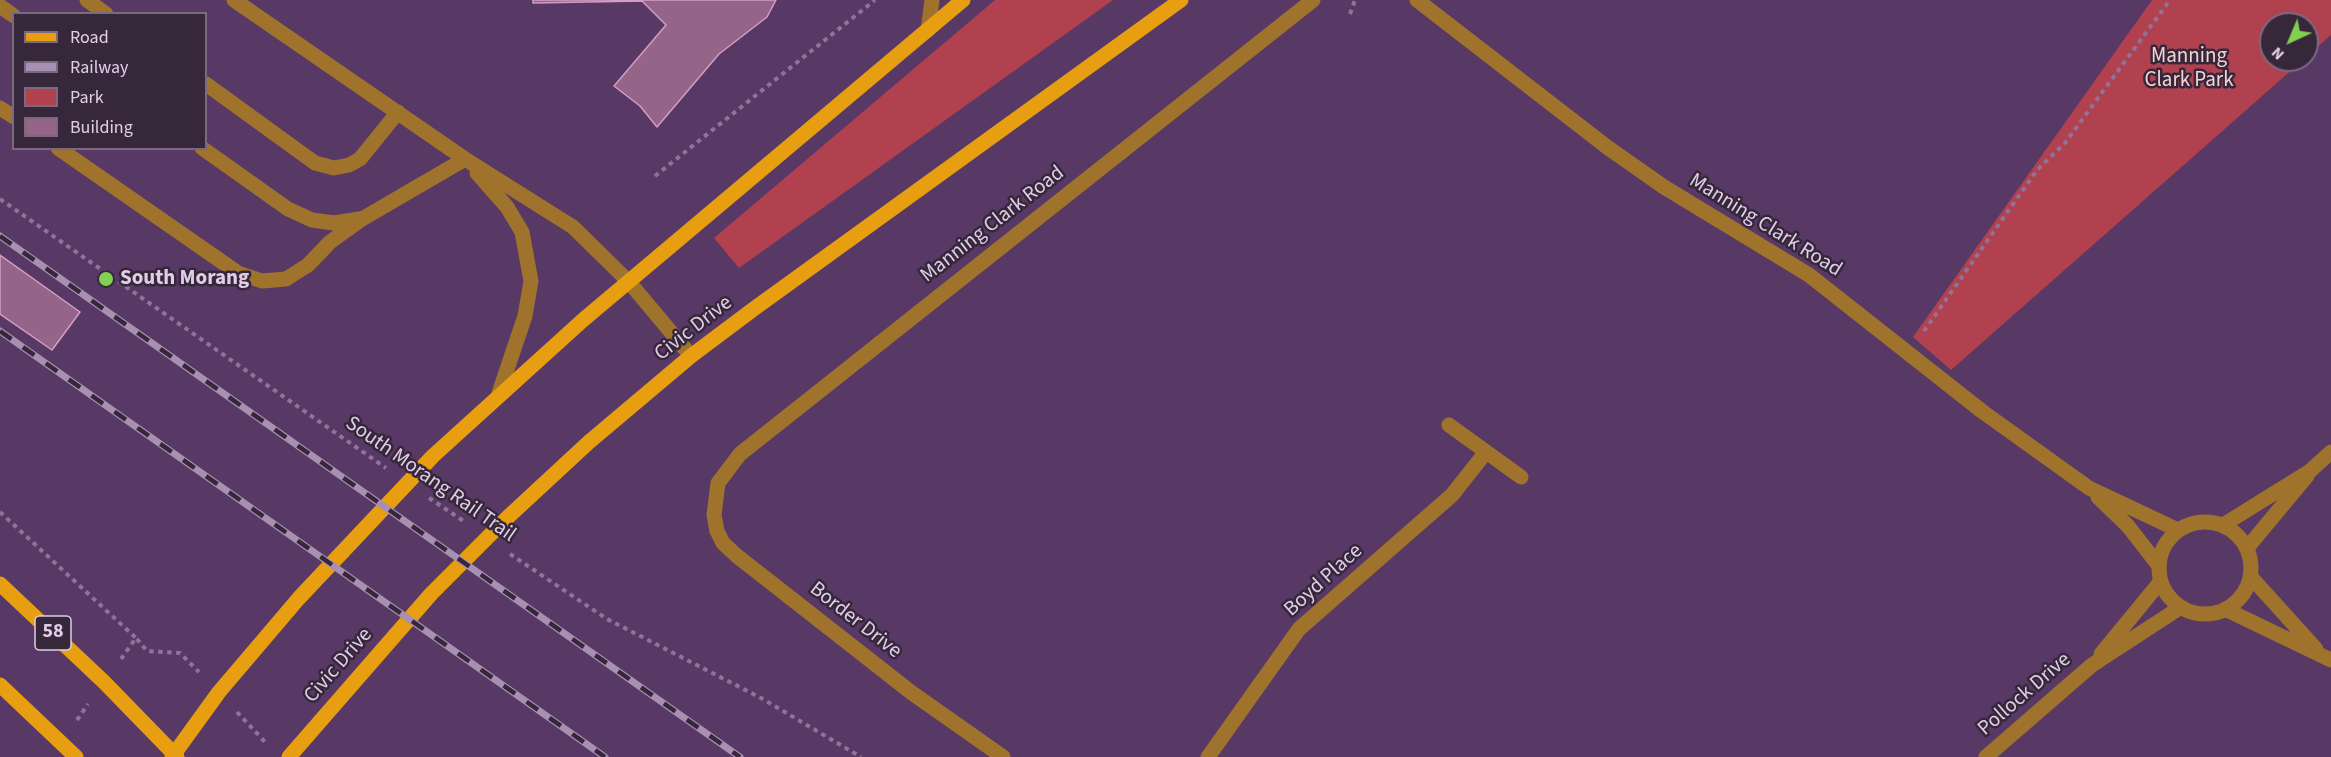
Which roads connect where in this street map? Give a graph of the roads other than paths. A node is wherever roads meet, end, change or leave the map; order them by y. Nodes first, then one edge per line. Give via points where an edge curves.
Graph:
1 (87, 0) edge
2 (234, 0) edge
3 (932, 0) edge
4 (963, 0) edge
5 (1181, 0) edge
6 (1313, 0) edge
7 (1417, 0) edge
8 (103, 12) edge
9 (928, 30) junction
10 (207, 85) edge
11 (398, 112) junction
12 (61, 150) edge
13 (205, 150) edge
14 (465, 159) junction
15 (362, 219) junction
16 (629, 282) junction
17 (691, 356) junction
18 (499, 393) junction
19 (1449, 425) dead end
20 (1486, 452) junction
21 (2331, 452) edge
22 (2310, 471) junction
23 (1521, 477) dead end
24 (2090, 488) junction
25 (714, 497) joint
26 (2223, 525) junction
27 (2178, 530) junction
28 (2247, 548) junction
29 (2160, 574) junction
30 (2250, 576) junction
31 (0, 584) edge
32 (2181, 608) junction
33 (2225, 609) junction
34 (2326, 657) edge
35 (2092, 665) junction
36 (0, 685) edge
37 (174, 756) edge
38 (76, 757) edge
39 (289, 757) edge
40 (1003, 757) edge
41 (1208, 757) edge
42 (1986, 757) edge

1 - 8 street
2 - 11 street
3 - 9 street
4 - 9 main road
5 - 17 main road, Civic Drive
6 - 25 street, Manning Clark Road via 740,454 727,468
7 - 24 street, Manning Clark Road via 1606,147 1809,275 1983,412
9 - 16 main road
10 - 11 street via 315,163 334,168 360,159
11 - 14 street
12 - 15 street via 238,273 262,281 286,279
13 - 15 street via 303,216 334,223
14 - 15 street
14 - 16 street via 573,227
14 - 18 street via 507,207 522,232 531,281 525,316
16 - 17 street
16 - 18 main road
17 - 39 main road, Civic Drive via 508,517 431,594
18 - 37 main road via 433,456 299,598 219,692
19 - 20 street
20 - 23 street
20 - 41 street, Boyd Place via 1452,495 1299,629
21 - 22 street
22 - 26 street
22 - 28 street
24 - 27 street, Manning Clark Road
24 - 29 street, Manning Clark Road via 2128,526
25 - 40 street, Border Drive via 717,531 736,556 921,700
26 - 27 street via 2205,521
26 - 28 street
27 - 29 street via 2161,552
28 - 30 street
29 - 32 street via 2165,591
29 - 35 street, Pollock Drive
30 - 33 street via 2246,590
30 - 34 street
31 - 37 main road, 58 via 104,682
32 - 33 street via 2203,614
32 - 35 street, Pollock Drive
33 - 34 street
35 - 42 street, Pollock Drive
36 - 38 main road

